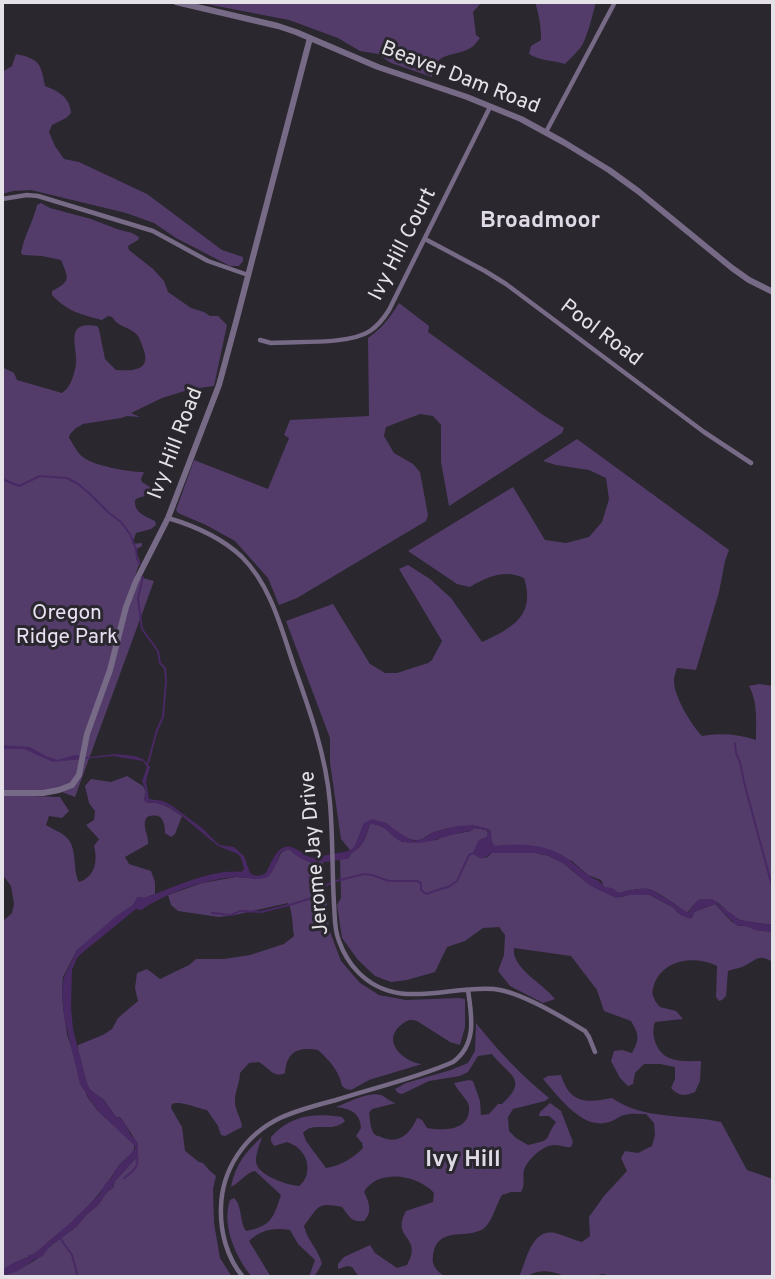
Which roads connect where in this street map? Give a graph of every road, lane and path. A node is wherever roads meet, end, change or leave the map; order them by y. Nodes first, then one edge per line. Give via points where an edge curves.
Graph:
1 (176, 2) edge
2 (615, 2) edge
3 (310, 38) junction
4 (490, 106) junction
5 (546, 132) junction
6 (2, 199) edge
7 (425, 239) junction
8 (248, 275) junction
9 (773, 292) edge
10 (260, 340) dead end
11 (751, 463) dead end
12 (168, 518) junction
13 (2, 793) edge
14 (468, 990) junction
15 (595, 1052) dead end
16 (243, 1277) edge

1 - 3 street, Beaver Dam Road
2 - 5 street
3 - 4 street, Beaver Dam Road
3 - 8 street, Ivy Hill Road
4 - 5 street, Beaver Dam Road
4 - 7 street, Ivy Hill Court
5 - 9 street, Beaver Dam Road via 638,191 732,268
6 - 8 street via 38,196 136,225 208,261
7 - 10 street, Ivy Hill Court via 389,310 369,331 338,340
7 - 11 street, Pool Road via 516,291
8 - 12 street, Ivy Hill Road via 219,385
12 - 13 street, Ivy Hill Road via 136,581 76,781 43,793
12 - 14 street, Jerome Jay Drive via 230,547 253,569 269,596 325,765 333,897 338,938 348,960 365,979 387,990 411,995
14 - 15 street, Jerome Jay Drive via 494,989 520,996 585,1031
14 - 16 street via 471,1034 466,1049 453,1062 292,1113 265,1127 243,1147 225,1180 220,1215 226,1246

